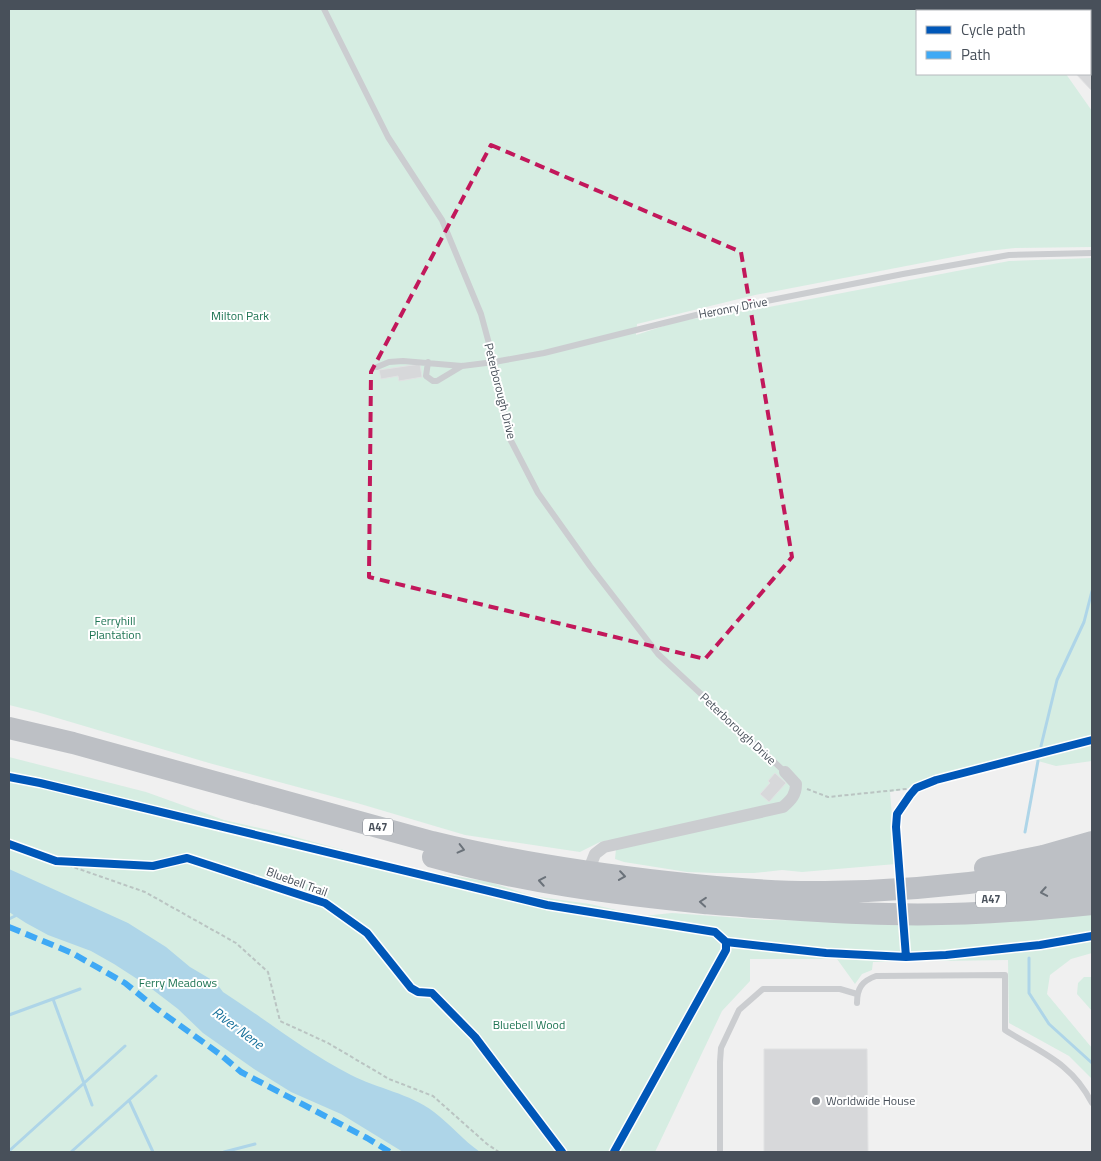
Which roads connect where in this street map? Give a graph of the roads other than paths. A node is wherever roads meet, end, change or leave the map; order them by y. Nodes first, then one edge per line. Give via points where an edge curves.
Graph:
1 (324, 9) edge
2 (1092, 252) edge
3 (428, 362) junction
4 (494, 362) junction
5 (462, 366) junction
6 (377, 367) dead end
7 (9, 728) edge
8 (9, 742) edge
9 (785, 772) joint
10 (1092, 842) edge
11 (1092, 864) edge
12 (588, 872) junction
13 (1092, 882) edge
14 (753, 898) junction
15 (1092, 904) edge
16 (857, 994) junction
17 (857, 1003) dead end
18 (1092, 1103) edge
19 (720, 1152) edge

1 - 4 lane, Peterborough Drive via 388,137 442,220 481,314
2 - 4 lane, Heronry Drive via 1009,255 904,274 696,315 544,353
3 - 5 lane, Heronry Drive
3 - 5 lane via 426,376 433,381
3 - 6 lane, Heronry Drive via 388,362
4 - 5 lane, Heronry Drive
4 - 9 lane, Peterborough Drive via 509,437 538,493 658,654
7 -> 12 highway, A47 via 432,842
14 -> 8 highway, A47 via 628,896 481,871 63,754
9 - 12 street via 796,784 796,792 783,807 604,846 595,854
10 - 14 highway, A47 via 974,870 814,883
11 - 14 highway, A47 via 1034,875 912,889
12 -> 14 highway, A47 via 715,887
13 -> 14 highway, A47 via 965,902 888,907
14 - 15 highway, A47 via 889,914 976,913
16 - 17 lane
16 - 18 lane via 865,980 876,976 1005,976 1005,1030 1070,1071
16 - 19 lane via 840,988 763,989 739,1010 721,1048

